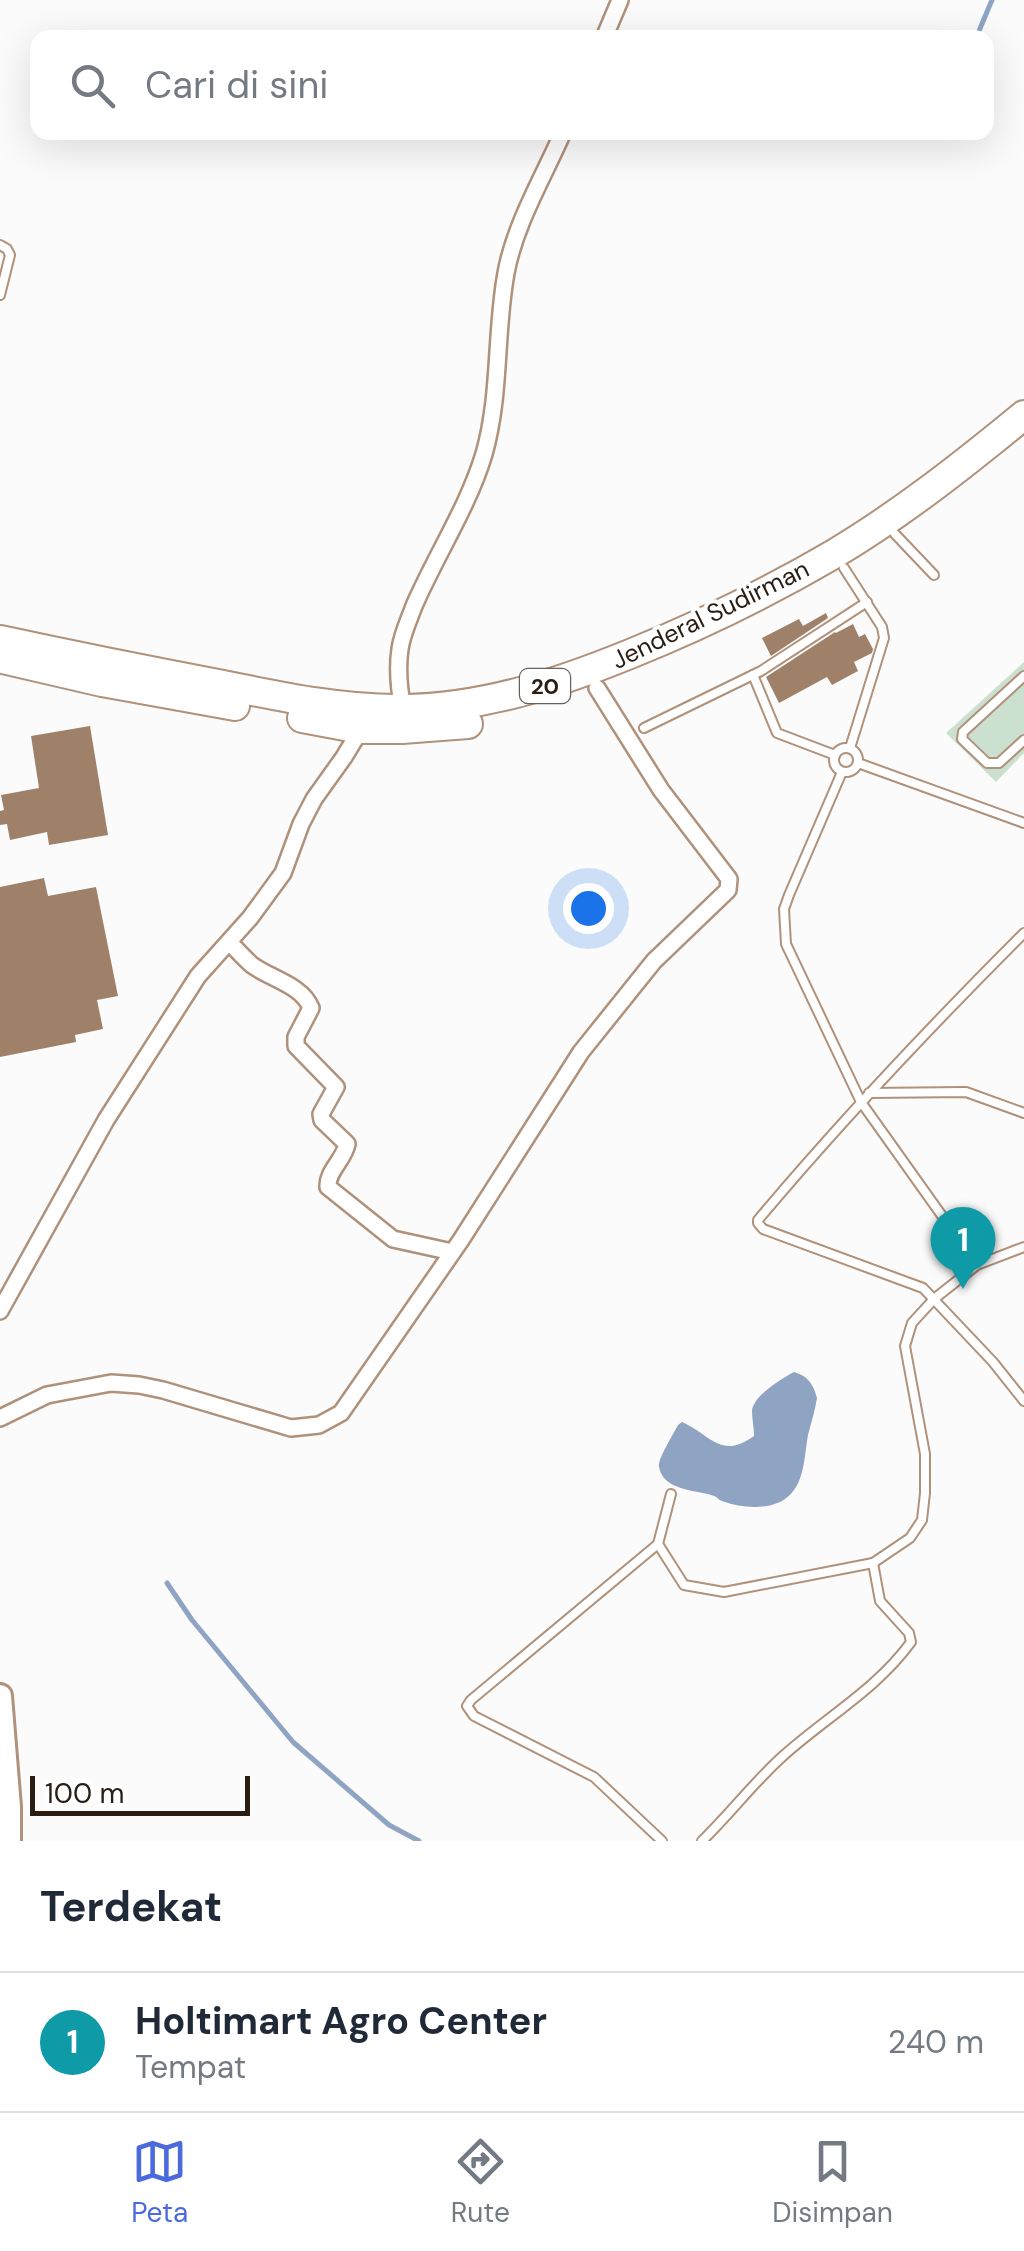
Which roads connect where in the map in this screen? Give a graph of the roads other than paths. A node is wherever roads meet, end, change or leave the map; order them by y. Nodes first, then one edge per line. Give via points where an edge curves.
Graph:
1 (620, 0) edge
2 (607, 30) edge
3 (560, 140) edge
4 (0, 245) edge
5 (0, 295) edge
6 (1024, 416) edge
7 (1024, 438) edge
8 (895, 534) junction
9 (839, 561) junction
10 (934, 576) dead end
11 (867, 602) junction
12 (0, 640) edge
13 (0, 659) edge
14 (753, 675) junction
15 (1024, 676) edge
16 (597, 688) junction
17 (402, 710) junction
18 (644, 728) dead end
19 (361, 729) junction
20 (1024, 740) edge
21 (850, 748) junction
22 (835, 755) junction
23 (858, 763) junction
24 (842, 772) junction
25 (1024, 823) edge
26 (1024, 932) edge
27 (228, 942) junction
28 (869, 1093) junction
29 (861, 1102) junction
30 (1024, 1113) edge
31 (1024, 1247) edge
32 (452, 1252) junction
33 (978, 1265) junction
34 (934, 1299) junction
35 (0, 1311) edge
36 (1024, 1401) edge
37 (0, 1418) edge
38 (671, 1494) dead end
39 (658, 1544) junction
40 (873, 1563) junction
41 (0, 1696) edge
42 (4, 1806) edge
43 (9, 1841) edge
44 (662, 1841) edge
45 (702, 1841) edge

1 - 2 street
3 - 17 street via 510,256 498,376 480,465 404,630
4 - 5 lane via 10,255
6 - 9 highway, Jenderal Sudirman / 20
7 - 8 highway, 20
8 - 9 highway, 20
8 - 10 lane
9 - 11 lane
9 - 16 highway, 20 via 728,631
9 - 17 highway, Jenderal Sudirman / 20 via 580,674 469,704
11 - 14 lane
11 - 21 lane via 884,645
12 - 17 highway, Jenderal Sudirman / 20 via 291,698
13 - 19 highway, 20
14 - 18 lane
14 - 22 lane via 777,732
15 - 20 lane via 962,739 986,763 999,764
16 - 19 highway, 20 via 470,724
16 - 32 street via 729,886 654,961 581,1052
19 - 27 street via 314,799 282,873
21 - 22 lane
21 - 23 lane
22 - 24 lane
23 - 24 lane
23 - 25 lane
24 - 29 lane via 788,894 784,928
26 - 28 lane
27 - 32 street via 308,1000 296,1046 336,1087 322,1120 347,1144 328,1187 393,1239
27 - 35 street via 198,976 106,1120
28 - 29 lane
28 - 30 lane via 966,1092
29 - 33 lane
29 - 34 lane via 758,1223 923,1288
31 - 33 lane
32 - 37 street via 341,1413 318,1425 280,1427 163,1390 112,1383 46,1396
33 - 34 lane
34 - 36 lane
34 - 40 lane via 912,1322 906,1346 925,1454 922,1520 910,1538
38 - 39 lane
39 - 40 lane via 684,1585 724,1592
39 - 44 lane via 467,1706 474,1716 594,1777
40 - 45 lane via 880,1601 911,1642 854,1700 782,1756
41 - 42 street
42 - 43 street

